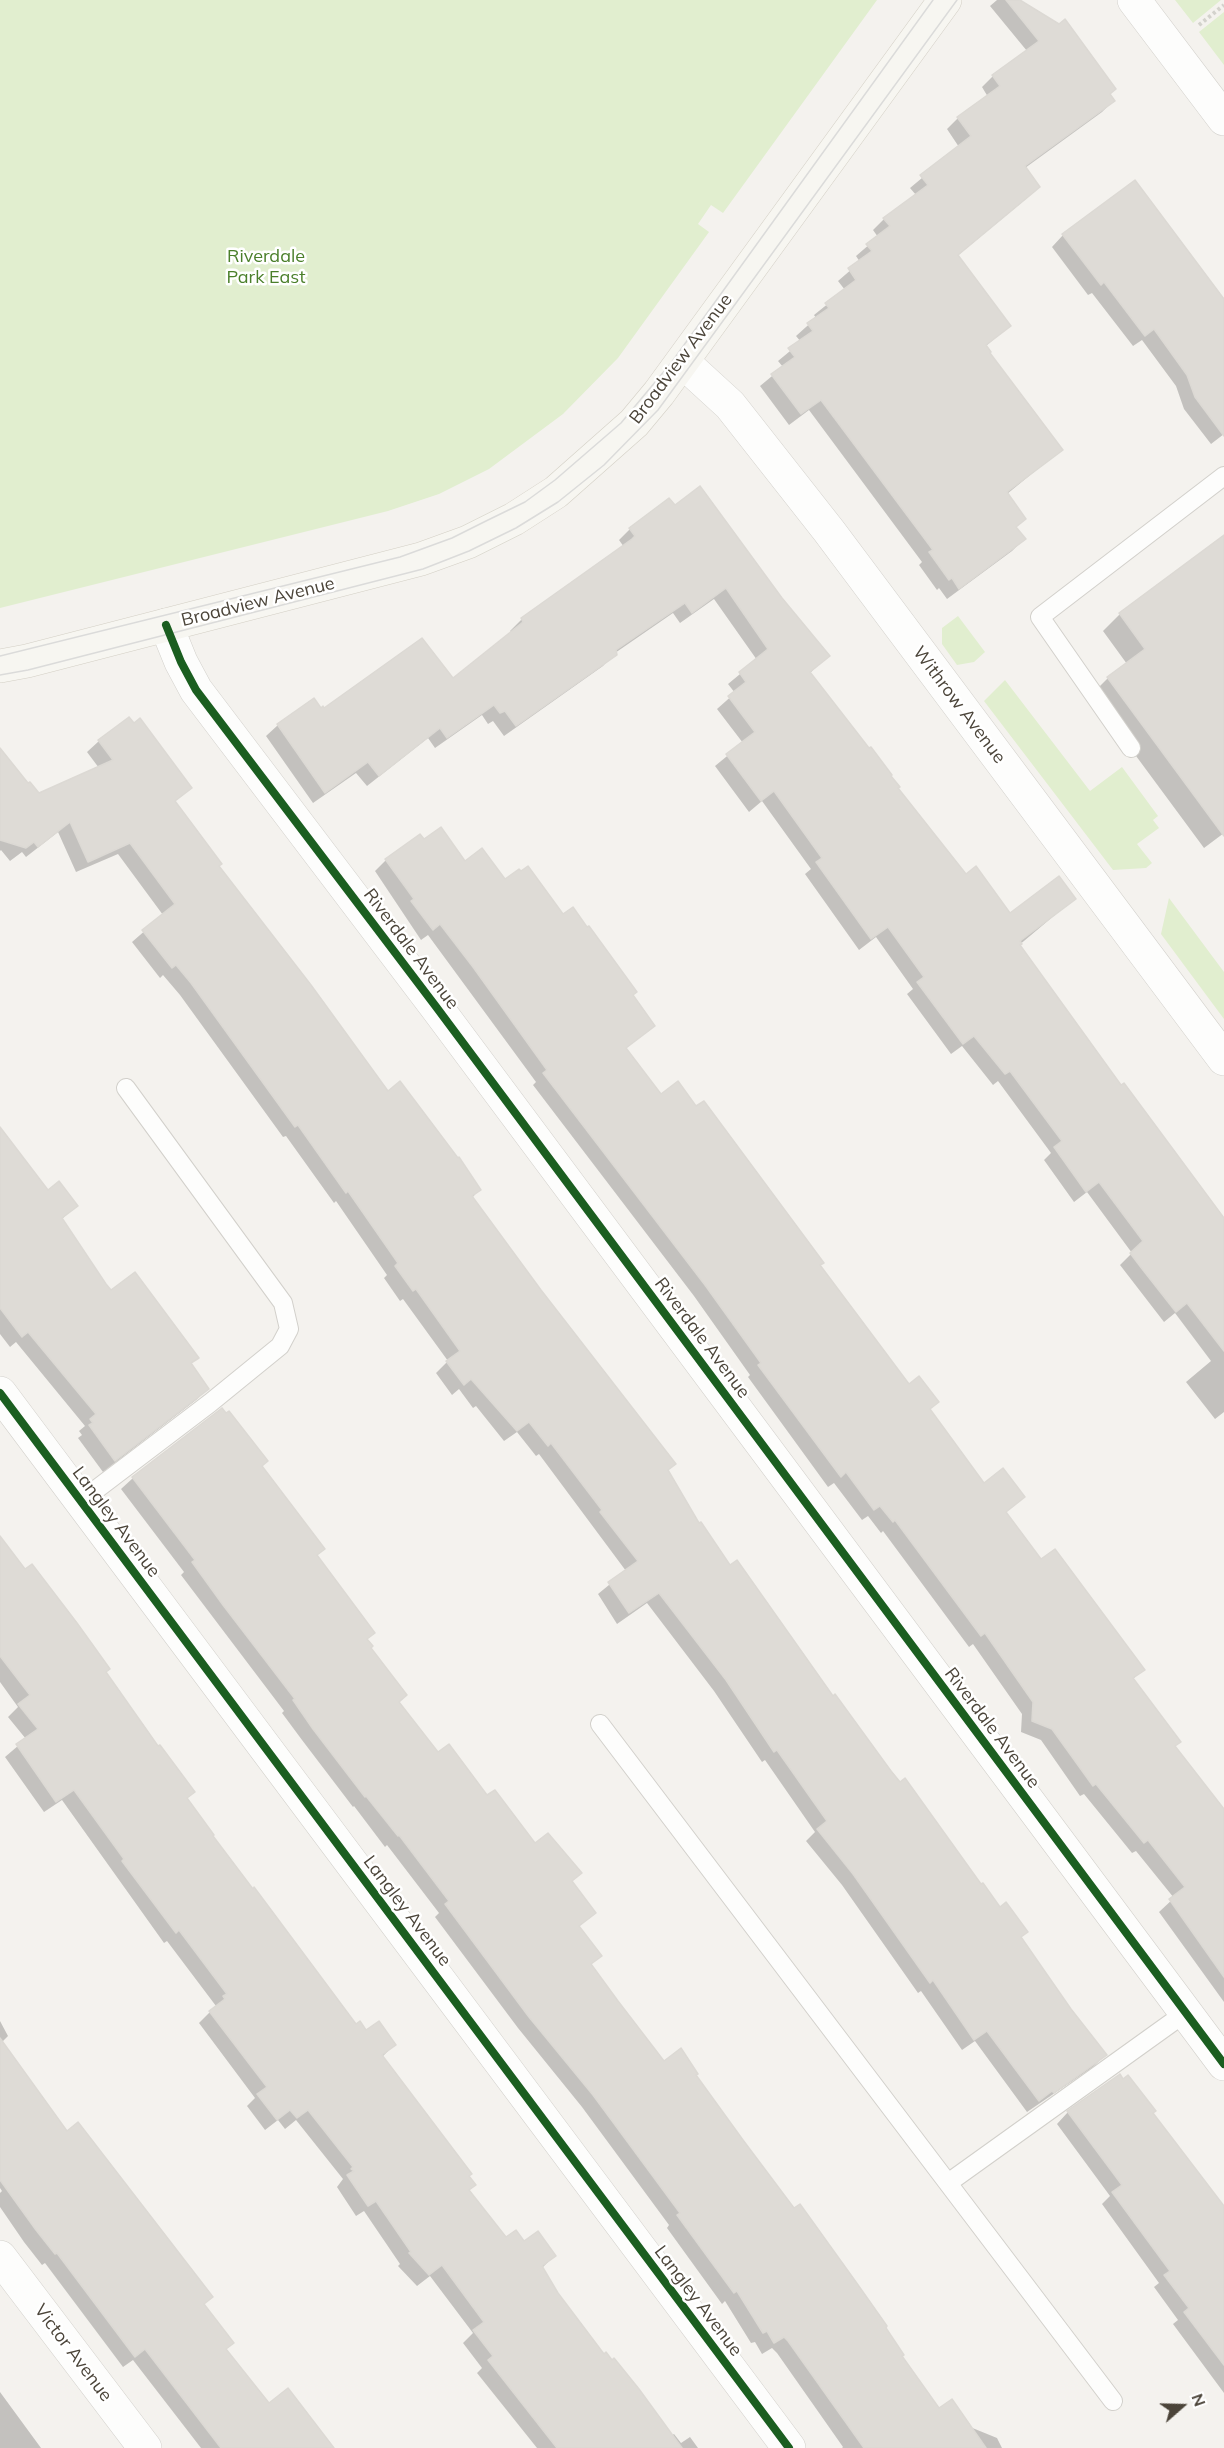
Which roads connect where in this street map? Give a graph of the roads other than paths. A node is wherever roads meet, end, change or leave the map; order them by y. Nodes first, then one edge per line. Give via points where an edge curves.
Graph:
1 (945, 0) edge
2 (1134, 0) edge
3 (1224, 119) edge
4 (682, 362) junction
5 (1224, 476) edge
6 (166, 625) junction
7 (0, 666) edge
8 (1131, 748) dead end
9 (1224, 1059) edge
10 (126, 1088) dead end
11 (0, 1393) edge
12 (81, 1501) junction
13 (600, 1724) dead end
14 (1185, 2013) junction
15 (1224, 2064) edge
16 (948, 2183) junction
17 (0, 2257) edge
18 (1113, 2401) dead end
19 (145, 2448) edge
20 (789, 2448) edge

1 - 4 main road, Broadview Avenue
2 - 3 street
4 - 6 main road, Broadview Avenue via 627,430 556,492 514,519 421,559
4 - 9 street, Withrow Avenue via 730,405 829,531
5 - 8 lane via 1040,617
6 - 7 main road, Broadview Avenue
6 - 14 street, Riverdale Avenue via 196,690
10 - 12 lane via 283,1303 289,1329 280,1346
11 - 12 street, Langley Avenue
12 - 20 street, Langley Avenue
13 - 16 lane
14 - 15 street, Riverdale Avenue
14 - 16 lane
16 - 18 lane
17 - 19 street, Victor Avenue

